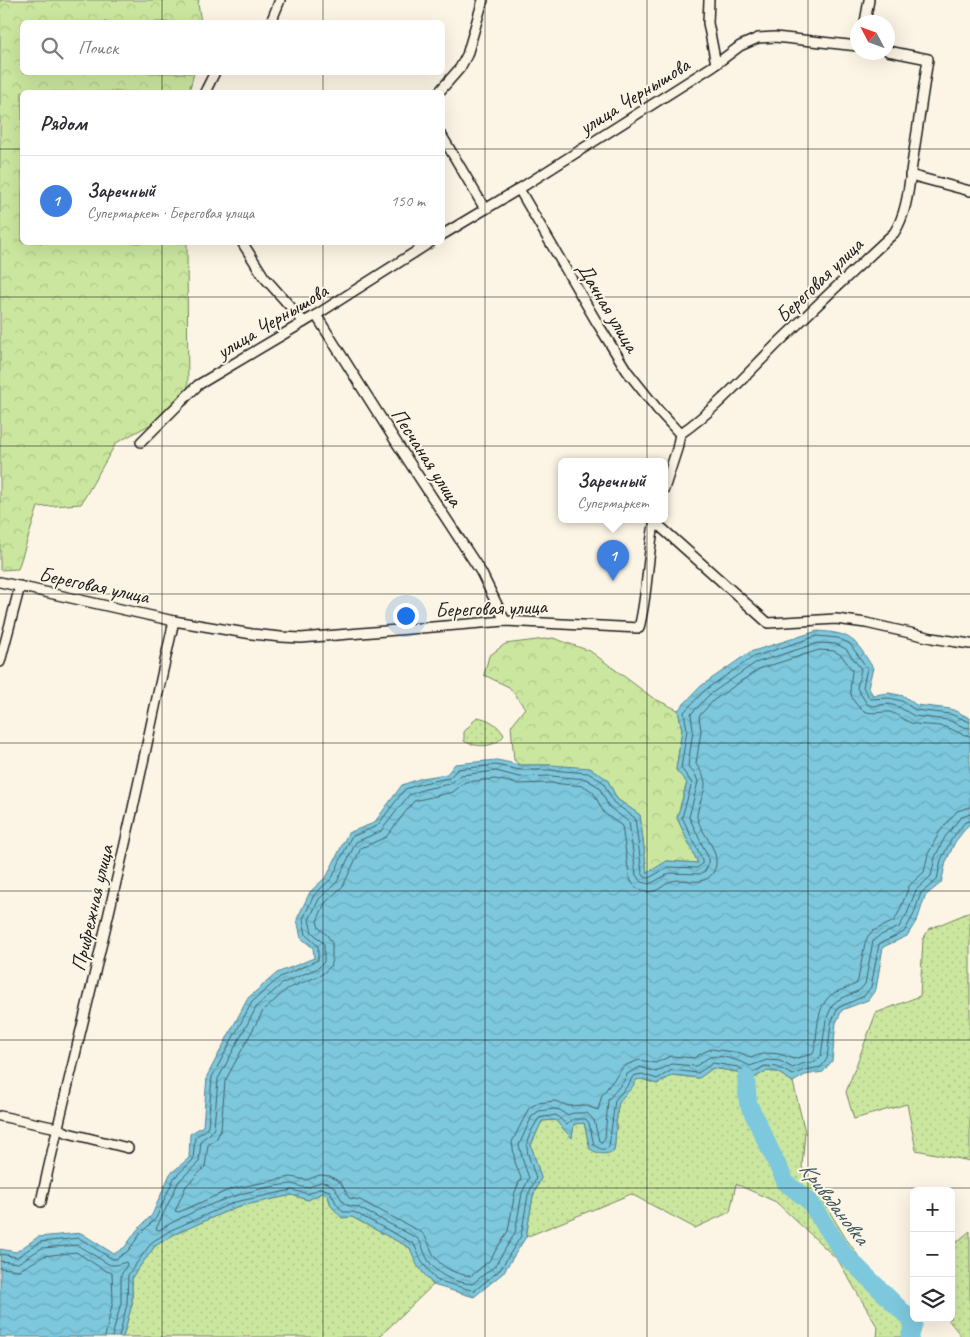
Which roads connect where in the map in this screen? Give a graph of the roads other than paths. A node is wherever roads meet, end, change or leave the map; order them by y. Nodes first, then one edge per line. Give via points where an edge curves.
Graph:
1 (280, 0) edge
2 (483, 0) edge
3 (709, 0) edge
4 (869, 0) edge
5 (866, 15) edge
6 (272, 20) edge
7 (850, 45) edge
8 (895, 52) edge
9 (716, 64) junction
10 (214, 75) edge
11 (206, 90) edge
12 (440, 90) edge
13 (445, 141) edge
14 (910, 175) junction
15 (519, 189) junction
16 (970, 191) edge
17 (485, 209) junction
18 (445, 233) edge
19 (244, 245) edge
20 (426, 245) edge
21 (316, 315) junction
22 (304, 322) junction
23 (680, 434) junction
24 (141, 442) dead end
25 (668, 477) edge
26 (655, 523) edge
27 (657, 523) edge
28 (0, 582) edge
29 (20, 586) junction
30 (174, 620) junction
31 (505, 621) junction
32 (970, 644) edge
33 (0, 662) edge
34 (0, 1116) edge
35 (57, 1128) junction
36 (128, 1148) dead end
37 (41, 1202) dead end

1 - 6 street
2 - 12 street via 467,55
3 - 9 street via 708,23
4 - 5 street
7 - 9 street, улица Чернышова via 758,38 740,46
8 - 14 street, Береговая улица via 928,58
9 - 15 street, улица Чернышова
10 - 11 street
13 - 17 street
14 - 16 street
14 - 23 street, Береговая улица via 903,213 894,232 717,404
15 - 17 street, улица Чернышова
15 - 23 street, Дачная улица via 627,371
17 - 18 street, улица Чернышова
19 - 22 street via 264,277
20 - 21 street, улица Чернышова
21 - 22 street, улица Чернышова
21 - 31 street, Песчаная улица via 481,572
22 - 24 street, улица Чернышова via 198,385
23 - 25 street
26 - 31 street, Береговая улица via 640,628
27 - 32 street via 768,622 836,619
28 - 29 street, Береговая улица
29 - 30 street, Береговая улица
29 - 33 street
30 - 31 street, Береговая улица via 252,634 301,638
30 - 35 street, Прибрежная улица via 117,881
34 - 35 street
35 - 36 street
35 - 37 street, Прибрежная улица

